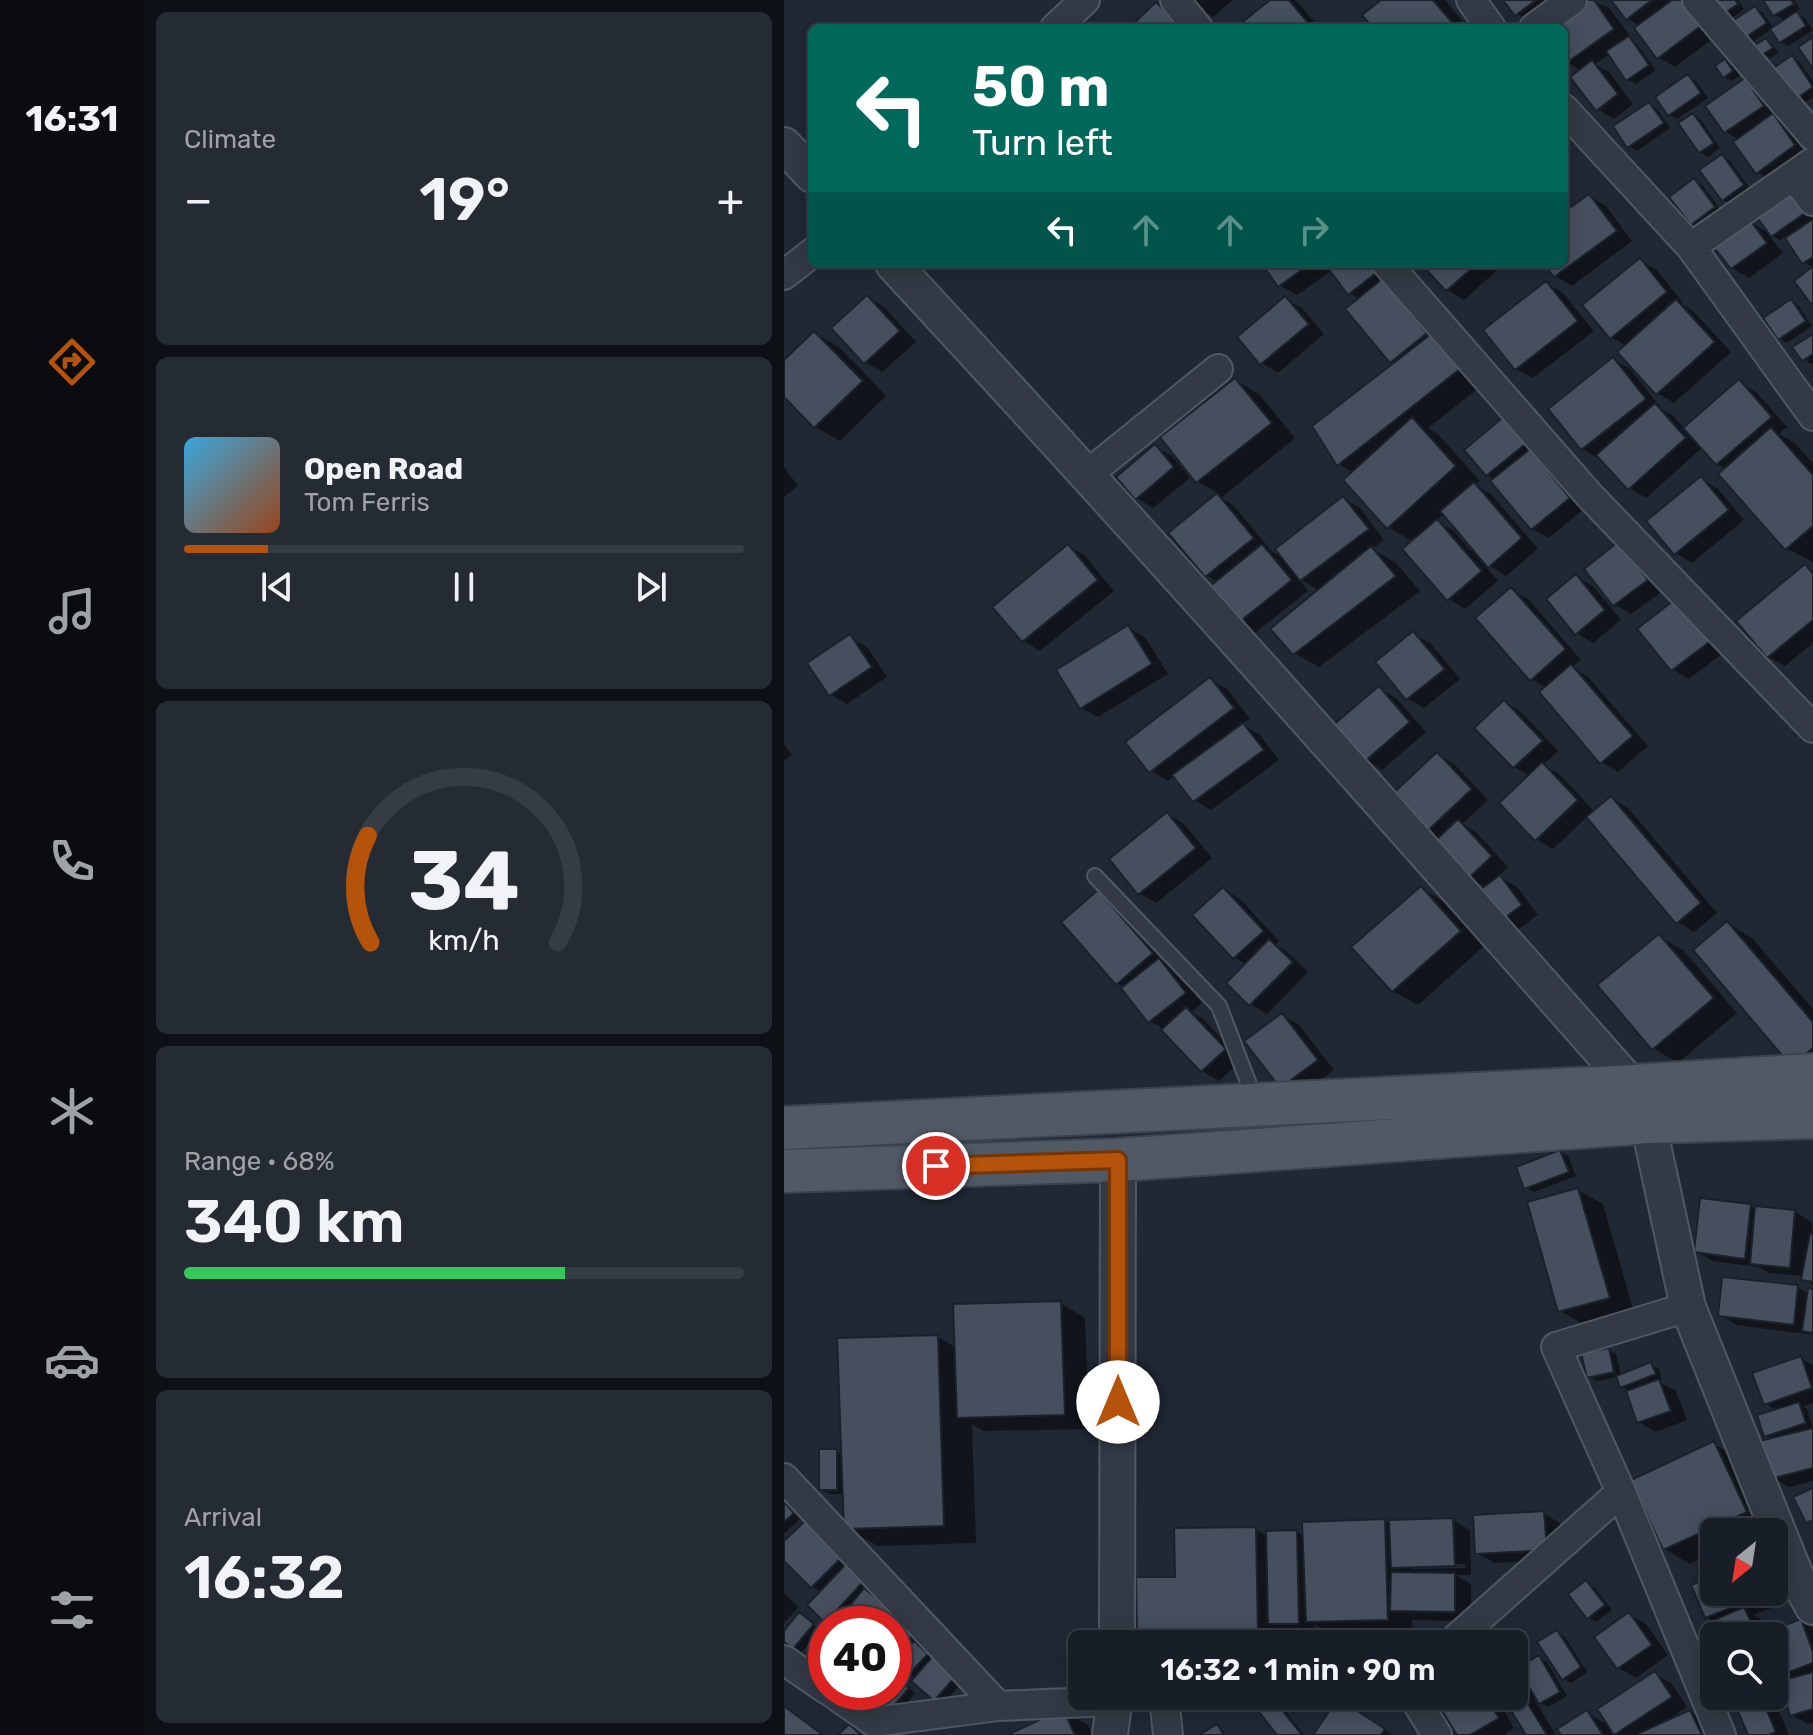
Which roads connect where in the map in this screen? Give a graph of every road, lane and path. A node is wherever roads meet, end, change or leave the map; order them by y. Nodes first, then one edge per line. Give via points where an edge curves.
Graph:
1 (1085, 0) edge
2 (1175, 0) edge
3 (1471, 0) edge
4 (1572, 0) edge
5 (1697, 0) edge
6 (1059, 24) edge
7 (1195, 24) edge
8 (1488, 24) edge
9 (1539, 24) edge
10 (1568, 113) edge
11 (1813, 136) edge
12 (784, 145) edge
13 (1803, 169) edge
14 (808, 171) edge
15 (1813, 201) edge
16 (1691, 247) junction
17 (808, 256) edge
18 (897, 268) edge
19 (1390, 268) edge
20 (784, 275) edge
21 (1218, 369) dead end
22 (1813, 416) edge
23 (1088, 474) junction
24 (1813, 728) edge
25 (1095, 876) dead end
26 (1813, 1075) edge
27 (1257, 1104) junction
28 (1640, 1104) junction
29 (1813, 1117) edge
30 (784, 1128) edge
31 (1118, 1160) junction
32 (784, 1171) edge
33 (1688, 1307) junction
34 (784, 1478) edge
35 (1621, 1492) junction
36 (1813, 1607) edge
37 (1117, 1630) edge
38 (1466, 1630) edge
39 (784, 1660) edge
40 (808, 1676) edge
41 (1068, 1701) edge
42 (998, 1706) junction
43 (855, 1710) edge
44 (1113, 1710) edge
45 (1165, 1710) edge
46 (1422, 1710) edge
47 (880, 1728) edge
48 (1110, 1735) edge
49 (1168, 1735) edge
50 (1437, 1735) edge
51 (1721, 1735) edge

1 - 6 street
2 - 7 street
3 - 8 street
4 - 9 street
5 - 11 street
10 - 16 street
12 - 14 street
13 - 15 street
13 - 16 street
16 - 22 street
17 - 20 street
18 - 23 street
19 - 24 street via 1589,495
21 - 23 street
23 - 28 street
25 - 27 lane via 1219,1006
26 - 28 main road
27 - 28 main road
27 - 30 main road
28 - 29 main road
28 - 31 main road
28 - 33 street
31 - 32 main road
31 - 37 street
33 - 35 street via 1556,1347
33 - 36 street
34 - 42 street
35 - 38 street
35 - 51 street
39 - 40 street
41 - 42 street
42 - 47 street
43 - 47 street
44 - 48 street
45 - 49 street
46 - 50 street

